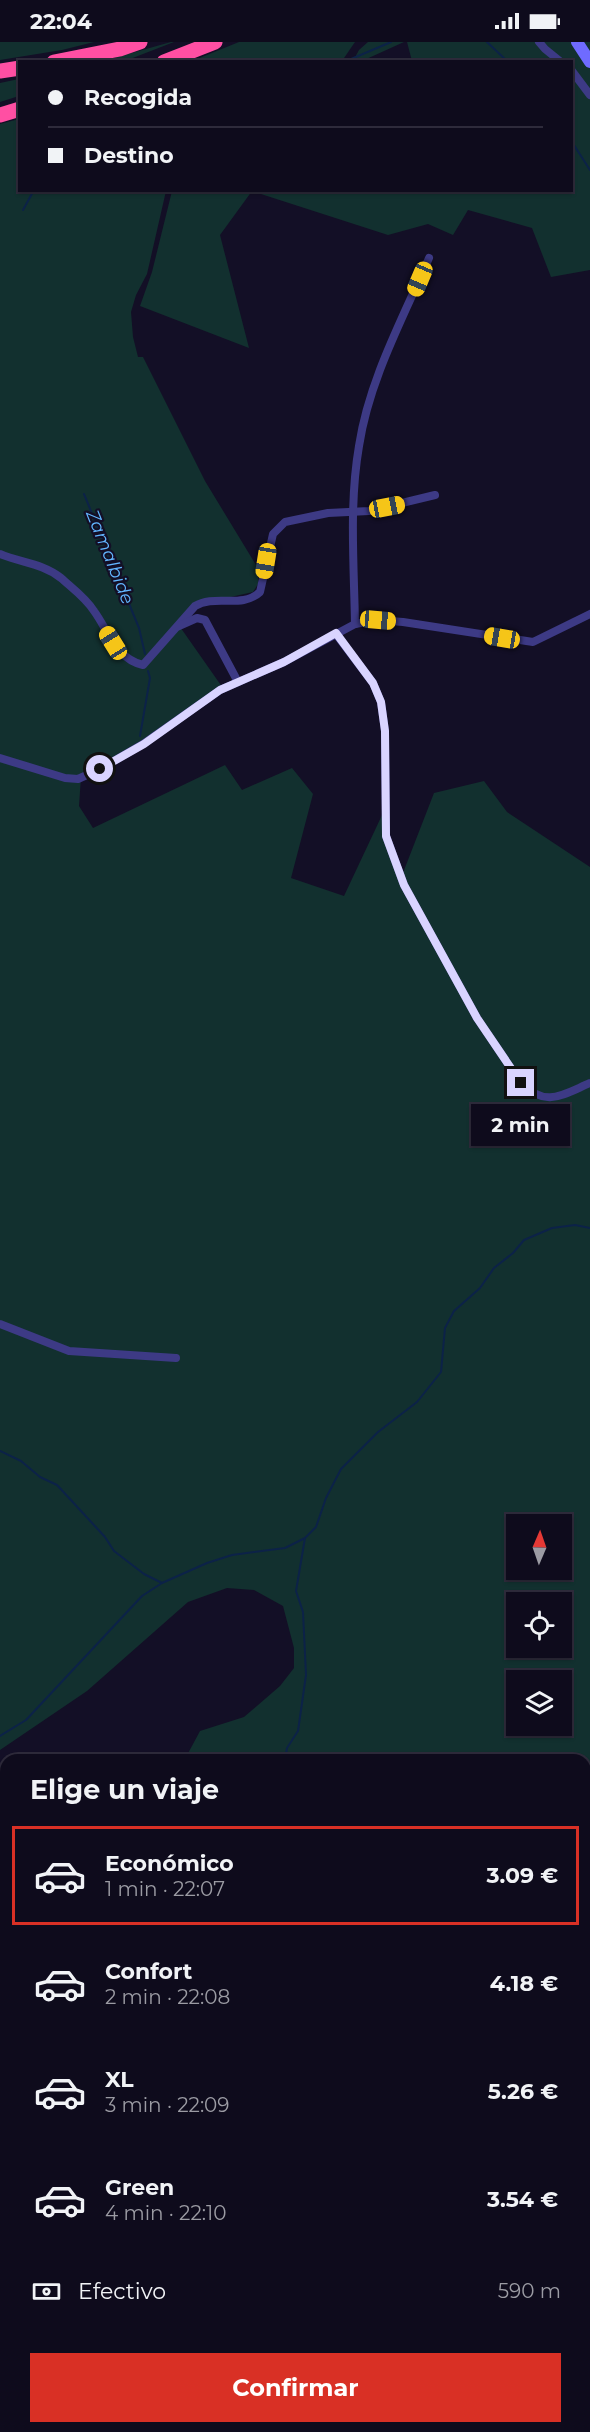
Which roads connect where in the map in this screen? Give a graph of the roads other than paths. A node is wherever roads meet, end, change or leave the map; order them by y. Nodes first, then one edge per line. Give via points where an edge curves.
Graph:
1 (140, 42) edge
2 (215, 42) edge
3 (539, 42) edge
4 (577, 42) edge
5 (64, 60) edge
6 (169, 60) edge
7 (558, 60) edge
8 (590, 62) edge
9 (18, 68) edge
10 (0, 71) edge
11 (573, 72) edge
12 (590, 95) edge
13 (18, 110) edge
14 (0, 115) edge
15 (429, 258) dead end
16 (435, 495) dead end
17 (354, 510) junction
18 (0, 554) edge
19 (590, 614) edge
20 (355, 624) junction
21 (176, 627) junction
22 (336, 633) junction
23 (238, 682) junction
24 (0, 758) edge
25 (590, 1083) edge
26 (0, 1324) edge
27 (176, 1358) dead end

1 - 5 highway
2 - 6 highway
3 - 7 street
4 - 8 main road
9 - 10 highway
11 - 12 street
13 - 14 highway
15 - 17 street via 375,383 355,471
16 - 17 street via 369,511
17 - 20 street
17 - 21 street via 285,522 273,534 263,584 255,597 204,601
18 - 21 street via 41,566 59,577 89,604 113,643 136,664 148,661
19 - 20 street via 533,642 403,622 378,620
20 - 22 street
21 - 23 street via 197,618 205,620
22 - 23 street
22 - 25 street via 378,690 385,731 386,836 404,885 442,956 477,1018 528,1091 553,1098
23 - 24 street via 220,690 144,744 78,779
26 - 27 street via 69,1351

